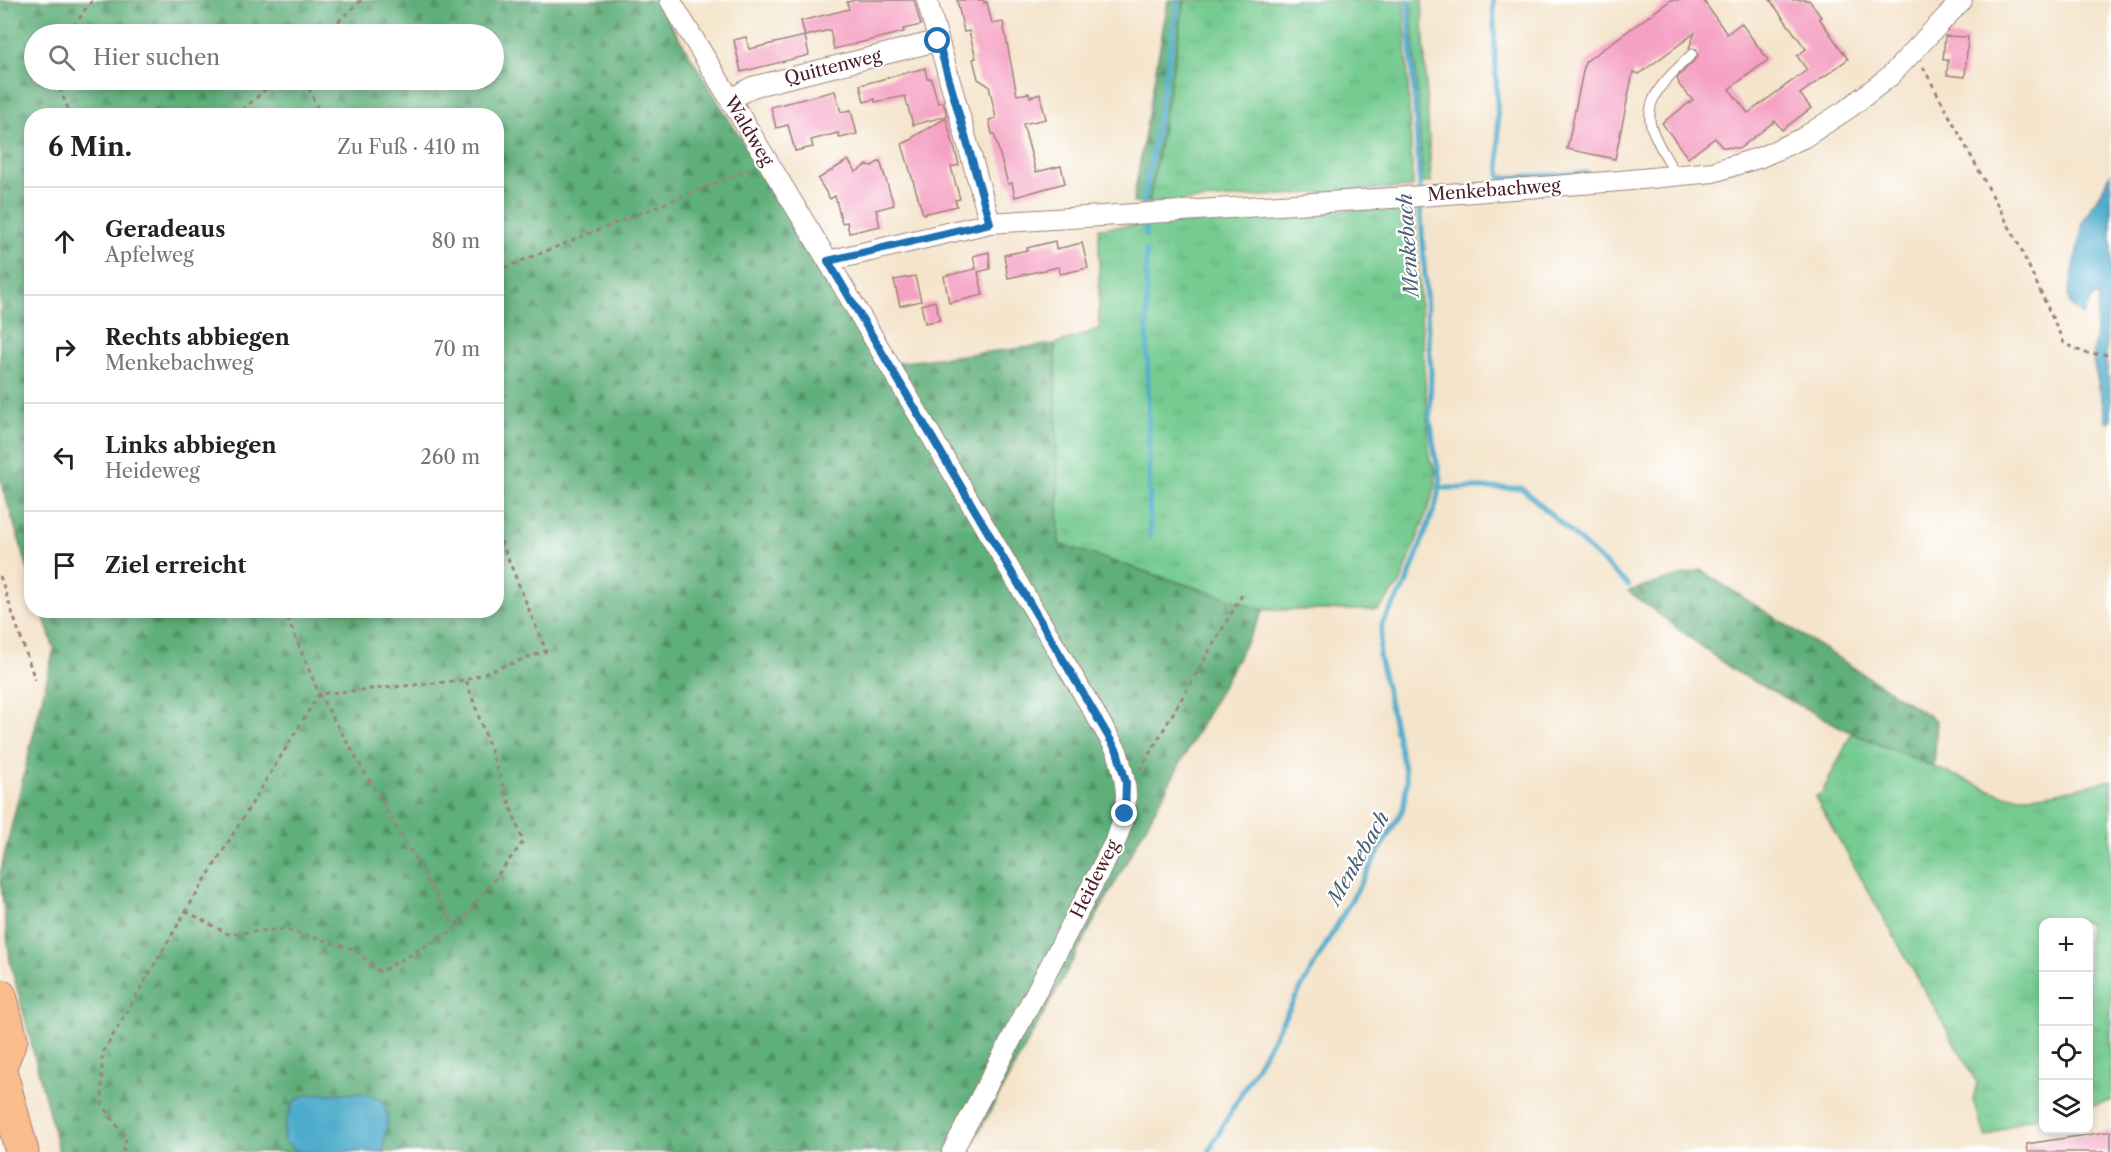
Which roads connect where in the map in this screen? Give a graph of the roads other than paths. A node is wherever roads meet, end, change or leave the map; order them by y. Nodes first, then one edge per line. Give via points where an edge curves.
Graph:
1 (670, 0) edge
2 (927, 0) edge
3 (1962, 0) edge
4 (938, 41) junction
5 (1692, 54) dead end
6 (731, 99) junction
7 (1676, 175) junction
8 (990, 223) junction
9 (828, 261) junction
10 (0, 996) edge
11 (0, 1068) edge
12 (22, 1152) edge
13 (952, 1152) edge

1 - 6 street, Waldweg
2 - 4 street
3 - 7 street, Menkebachweg via 1890,75 1803,138 1713,172
4 - 6 street, Quittenweg via 752,87
4 - 8 street
5 - 7 lane via 1665,82 1651,105 1652,128
6 - 9 street, Waldweg
7 - 8 street, Menkebachweg via 1408,197
8 - 9 street, Menkebachweg
9 - 13 street, Heideweg via 1117,751 1126,782 1125,814 1117,838
10 - 11 highway via 11,1039
11 - 12 highway

